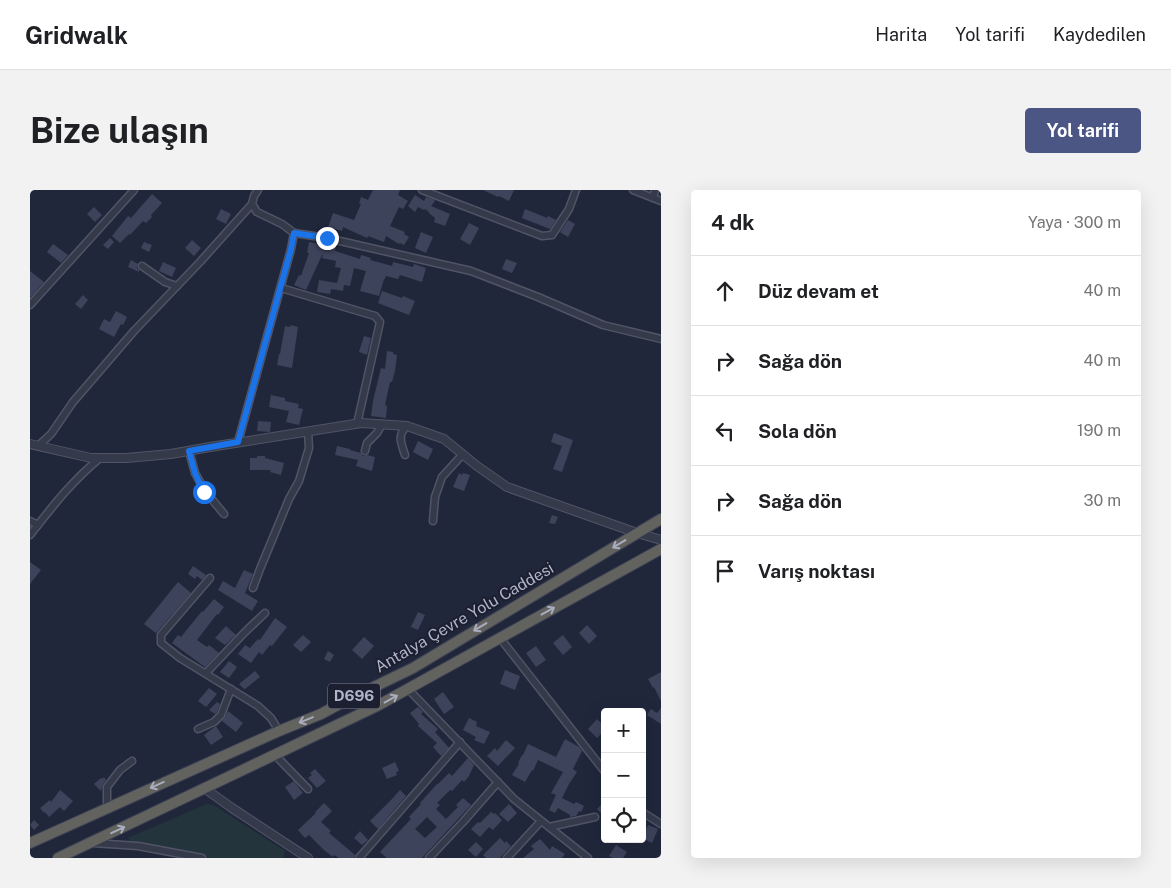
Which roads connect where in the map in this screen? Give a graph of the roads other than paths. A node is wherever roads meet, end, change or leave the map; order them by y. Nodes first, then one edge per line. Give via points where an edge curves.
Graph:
1 (134, 190) edge
2 (258, 190) edge
3 (422, 190) edge
4 (576, 190) edge
5 (633, 190) edge
6 (655, 190) edge
7 (652, 198) junction
8 (661, 201) edge
9 (252, 204) junction
10 (294, 233) junction
11 (142, 266) dead end
12 (177, 286) junction
13 (280, 288) junction
14 (30, 305) edge
15 (661, 339) edge
16 (357, 424) junction
17 (382, 424) junction
18 (407, 426) junction
19 (308, 432) junction
20 (238, 442) junction
21 (34, 445) edge
22 (189, 451) junction
23 (365, 451) dead end
24 (463, 454) junction
25 (406, 455) dead end
26 (100, 458) junction
27 (224, 514) dead end
28 (661, 519) edge
29 (30, 521) edge
30 (433, 522) dead end
31 (38, 525) junction
32 (637, 533) junction
33 (30, 535) edge
34 (661, 540) edge
35 (661, 549) edge
36 (210, 578) dead end
37 (253, 588) dead end
38 (265, 613) dead end
39 (500, 638) junction
40 (206, 673) junction
41 (231, 689) junction
42 (408, 689) junction
43 (198, 729) dead end
44 (279, 731) junction
45 (460, 742) junction
46 (275, 755) junction
47 (132, 761) dead end
48 (601, 767) edge
49 (498, 782) junction
50 (204, 788) junction
51 (308, 789) dead end
52 (107, 808) junction
53 (646, 815) edge
54 (596, 817) dead end
55 (541, 821) junction
56 (661, 824) edge
57 (549, 827) junction
58 (31, 840) edge
59 (90, 843) junction
60 (58, 858) edge
61 (202, 858) edge
62 (308, 858) edge
63 (359, 858) edge
64 (429, 858) edge
65 (507, 858) edge
66 (588, 858) edge

1 - 14 street
2 - 9 street
3 - 4 street via 542,236 552,235 569,209
5 - 7 street
6 - 7 street
7 - 8 street
9 - 10 street via 257,212
9 - 12 street
10 - 13 street
10 - 15 street via 471,271 603,325
11 - 12 street
12 - 21 street via 73,402 51,434
13 - 16 street via 375,316 380,322
13 - 20 street
16 - 17 street
16 - 19 street
17 - 18 street
17 - 23 street via 367,443
18 - 24 street via 444,439
18 - 25 street via 400,439
19 - 20 street
19 - 37 street via 309,448 301,474
20 - 22 street
21 - 26 street
22 - 26 street
22 - 27 street via 204,492
24 - 30 street via 442,477 435,497
24 - 32 street via 507,487
26 - 31 street via 82,473
28 - 32 highway, Antalya Çevre Yolu Caddesi / D696
29 - 31 street
31 - 33 street
32 - 34 street
32 -> 44 highway, Antalya Çevre Yolu Caddesi / D696 via 413,668
39 -> 35 highway, D696
36 - 40 street via 161,635 161,643
38 - 40 street
39 - 42 highway, D696
39 - 48 street
40 - 41 street
41 - 43 street via 221,715
41 - 44 street via 258,706
42 - 45 street
46 -> 42 highway, D696
44 -> 52 highway, Antalya Çevre Yolu Caddesi / D696
45 - 49 street
45 - 63 street
46 - 50 highway, D696
46 - 51 street
47 - 52 street via 107,787
49 - 55 street
49 - 64 street
59 -> 50 highway, D696
50 - 62 street
52 - 58 highway, Antalya Çevre Yolu Caddesi / D696
53 - 56 street
54 - 57 street
55 - 57 street
55 - 65 street
57 - 66 street
59 - 60 highway, D696
59 - 61 street via 138,846

